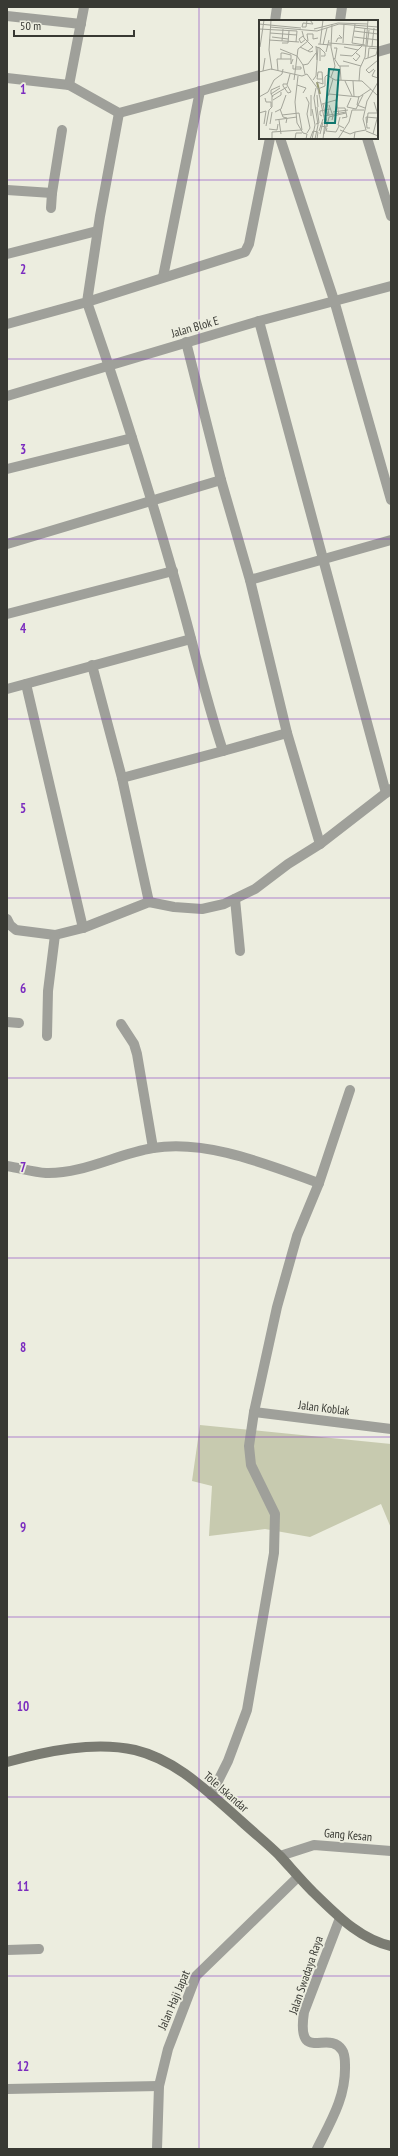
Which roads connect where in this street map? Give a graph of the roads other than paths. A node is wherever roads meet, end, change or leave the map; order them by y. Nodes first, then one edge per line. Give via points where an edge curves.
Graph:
1 (84, 7) edge
2 (277, 7) edge
3 (342, 7) edge
4 (7, 16) edge
5 (275, 20) edge
6 (340, 20) edge
7 (81, 24) junction
8 (391, 48) edge
9 (378, 52) edge
10 (259, 75) edge
11 (7, 78) edge
12 (68, 85) junction
13 (200, 92) junction
14 (119, 113) junction
15 (62, 130) dead end
16 (270, 139) edge
17 (280, 139) edge
18 (366, 139) edge
19 (7, 190) edge
20 (52, 193) junction
21 (51, 208) dead end
22 (391, 216) edge
23 (97, 231) junction
24 (7, 254) edge
25 (163, 277) junction
26 (391, 286) edge
27 (334, 300) junction
28 (87, 302) junction
29 (259, 321) junction
30 (7, 324) edge
31 (186, 342) junction
32 (109, 366) junction
33 (7, 396) edge
34 (132, 438) junction
35 (7, 469) edge
36 (220, 480) junction
37 (391, 500) edge
38 (151, 502) junction
39 (391, 540) edge
40 (7, 544) edge
41 (322, 558) junction
42 (173, 571) junction
43 (250, 580) junction
44 (7, 614) edge
45 (191, 639) junction
46 (92, 665) junction
47 (26, 684) junction
48 (7, 689) edge
49 (287, 733) junction
50 (223, 751) junction
51 (122, 778) junction
52 (388, 791) edge
53 (320, 844) junction
54 (235, 899) junction
55 (149, 902) junction
56 (7, 919) edge
57 (83, 928) junction
58 (55, 935) junction
59 (240, 951) dead end
60 (7, 1022) edge
61 (19, 1023) dead end
62 (121, 1024) dead end
63 (48, 1036) dead end
64 (350, 1090) dead end
65 (153, 1148) junction
66 (7, 1166) edge
67 (318, 1183) junction
68 (254, 1412) junction
69 (391, 1429) edge
70 (7, 1762) edge
71 (211, 1795) junction
72 (391, 1851) edge
73 (280, 1856) junction
74 (298, 1877) junction
75 (340, 1918) junction
76 (391, 1946) edge
77 (39, 1949) dead end
78 (7, 1950) edge
79 (159, 2086) junction
80 (7, 2089) edge
81 (157, 2149) edge
82 (317, 2149) edge

1 - 7 street
2 - 5 street
3 - 6 street
4 - 7 street
7 - 12 street
8 - 9 street
10 - 13 street
11 - 12 street
12 - 14 street
13 - 14 street
13 - 25 street
14 - 23 street
15 - 20 street
16 - 25 street via 247,249 240,254
17 - 27 street
18 - 22 street
19 - 20 street
20 - 21 street
23 - 24 street
23 - 28 street
25 - 28 street
26 - 27 street, Jalan Blok E
27 - 29 street, Jalan Blok E
27 - 37 street
28 - 30 street
28 - 32 street
29 - 31 street, Jalan Blok E
29 - 41 street
31 - 32 street, Jalan Blok E
31 - 36 street
32 - 33 street, Jalan Blok E
32 - 34 street
34 - 35 street
34 - 38 street
36 - 38 street
36 - 43 street
38 - 40 street
38 - 42 street
39 - 41 street
41 - 43 street
41 - 52 street
42 - 44 street
42 - 45 street
43 - 49 street
45 - 46 street
45 - 50 street via 212,720
46 - 47 street
46 - 51 street
47 - 48 street
47 - 57 street
49 - 50 street
49 - 53 street
50 - 51 street
51 - 55 street
52 - 53 street
53 - 54 street via 255,889
54 - 55 street via 202,909
54 - 59 street
55 - 57 street
56 - 58 street via 16,930
57 - 58 street
58 - 63 street via 48,990
60 - 61 street
62 - 65 street via 134,1044 137,1054
64 - 67 street
65 - 66 street via 68,1171 46,1173
65 - 67 street via 203,1148
67 - 68 street via 297,1236 283,1286
68 - 69 street, Jalan Koblak
68 - 71 street via 249,1446 251,1465 276,1514 274,1553 248,1710 228,1761
70 - 71 main road, Tole Iskandar via 69,1749 105,1747 135,1750 168,1763
71 - 73 main road, Tole Iskandar
72 - 73 street, Gang Kesan via 314,1845
73 - 74 main road, Tole Iskandar
74 - 75 main road, Tole Iskandar
74 - 79 street, Jalan Haji Japat via 196,1976 168,2049
75 - 76 main road, Tole Iskandar via 376,1943
75 - 82 street, Jalan Swadaya Raya via 304,2012 302,2028 303,2036 307,2040 334,2044 342,2049 345,2056 343,2094
77 - 78 street
79 - 80 street
79 - 81 street, Jalan Haji Japat

